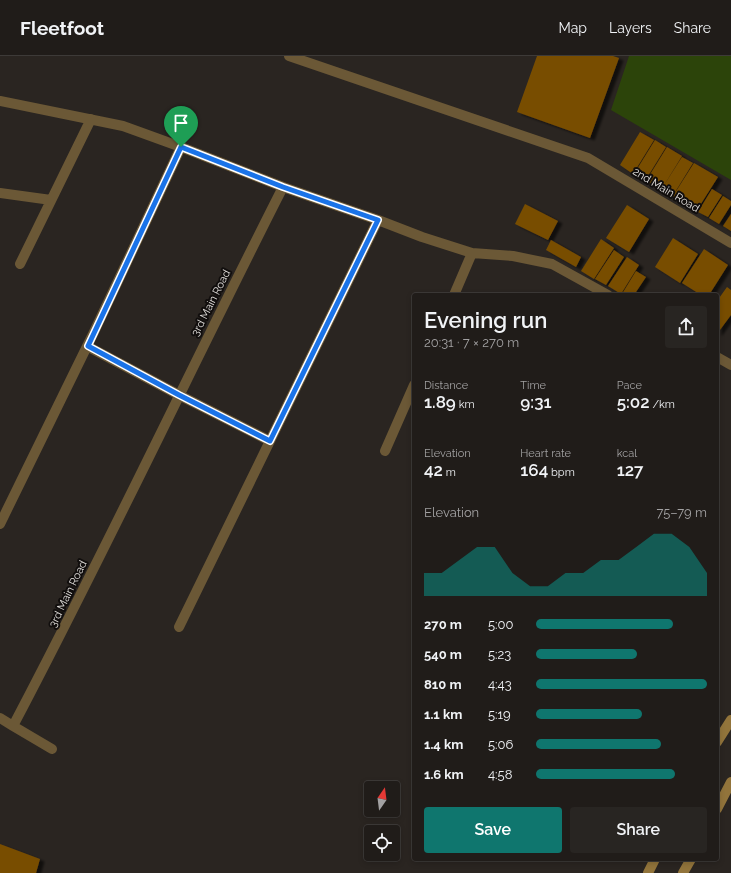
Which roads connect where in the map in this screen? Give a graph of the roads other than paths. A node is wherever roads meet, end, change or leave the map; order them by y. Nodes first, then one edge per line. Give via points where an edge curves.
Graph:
1 (289, 56) edge
2 (319, 60) edge
3 (0, 101) edge
4 (91, 119) junction
5 (181, 147) junction
6 (283, 187) junction
7 (0, 193) edge
8 (51, 200) junction
9 (378, 220) junction
10 (731, 243) edge
11 (472, 253) junction
12 (20, 264) dead end
13 (455, 293) edge
14 (604, 293) edge
15 (88, 346) junction
16 (719, 358) edge
17 (731, 365) edge
18 (412, 390) edge
19 (179, 395) junction
20 (270, 441) junction
21 (385, 451) dead end
22 (0, 524) edge
23 (179, 627) dead end
24 (0, 718) edge
25 (731, 720) edge
26 (13, 726) junction
27 (719, 739) edge
28 (52, 749) dead end
29 (731, 782) edge
30 (719, 805) edge
31 (654, 861) edge
32 (690, 861) edge
33 (648, 873) edge
34 (683, 873) edge

1 - 2 street, 2nd Main Road
2 - 10 street, 2nd Main Road via 588,158
3 - 4 street
4 - 5 street via 123,126
4 - 8 street
5 - 6 street
5 - 15 street
6 - 9 street
6 - 19 street, 3rd Main Road
7 - 8 street
8 - 12 street
9 - 11 street
9 - 20 street
11 - 13 street
11 - 14 street via 513,256 552,264
15 - 19 street
15 - 22 street
16 - 17 street
18 - 21 street
19 - 20 street
19 - 26 street, 3rd Main Road via 60,638
20 - 23 street
24 - 26 street
25 - 27 main road
26 - 28 street
29 - 30 main road
31 - 33 main road
32 - 34 main road

